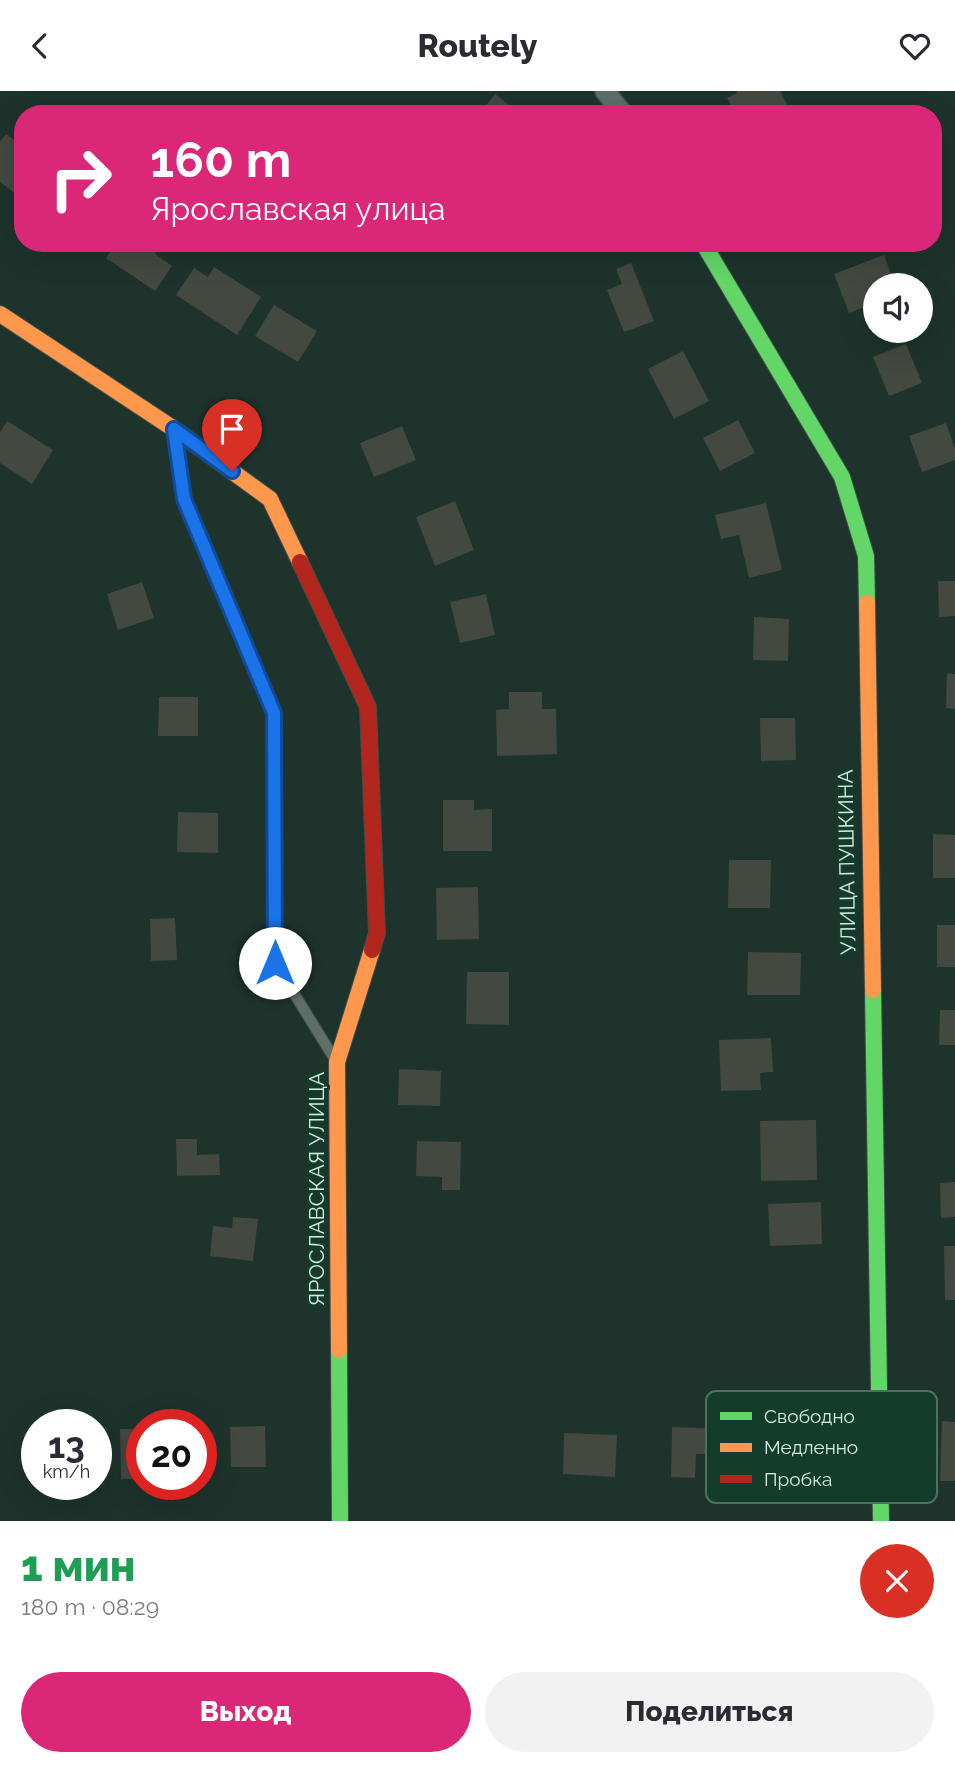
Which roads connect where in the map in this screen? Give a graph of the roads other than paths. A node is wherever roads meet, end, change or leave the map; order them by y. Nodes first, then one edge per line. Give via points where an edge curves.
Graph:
1 (605, 91) edge
2 (616, 105) edge
3 (708, 252) edge
4 (0, 314) edge
5 (174, 429) junction
6 (337, 1062) junction
7 (879, 1391) edge
8 (881, 1503) edge
9 (340, 1521) edge
10 (881, 1521) edge

1 - 2 street
3 - 7 street, УЛИЦА ПУШКИНА via 842,477 866,555
4 - 5 street, ЯРОСЛАВСКАЯ УЛИЦА
5 - 6 lane via 184,499 274,713 275,963
5 - 6 street, ЯРОСЛАВСКАЯ УЛИЦА via 270,499 368,707 377,933
6 - 9 street, ЯРОСЛАВСКАЯ УЛИЦА
8 - 10 street, УЛИЦА ПУШКИНА

